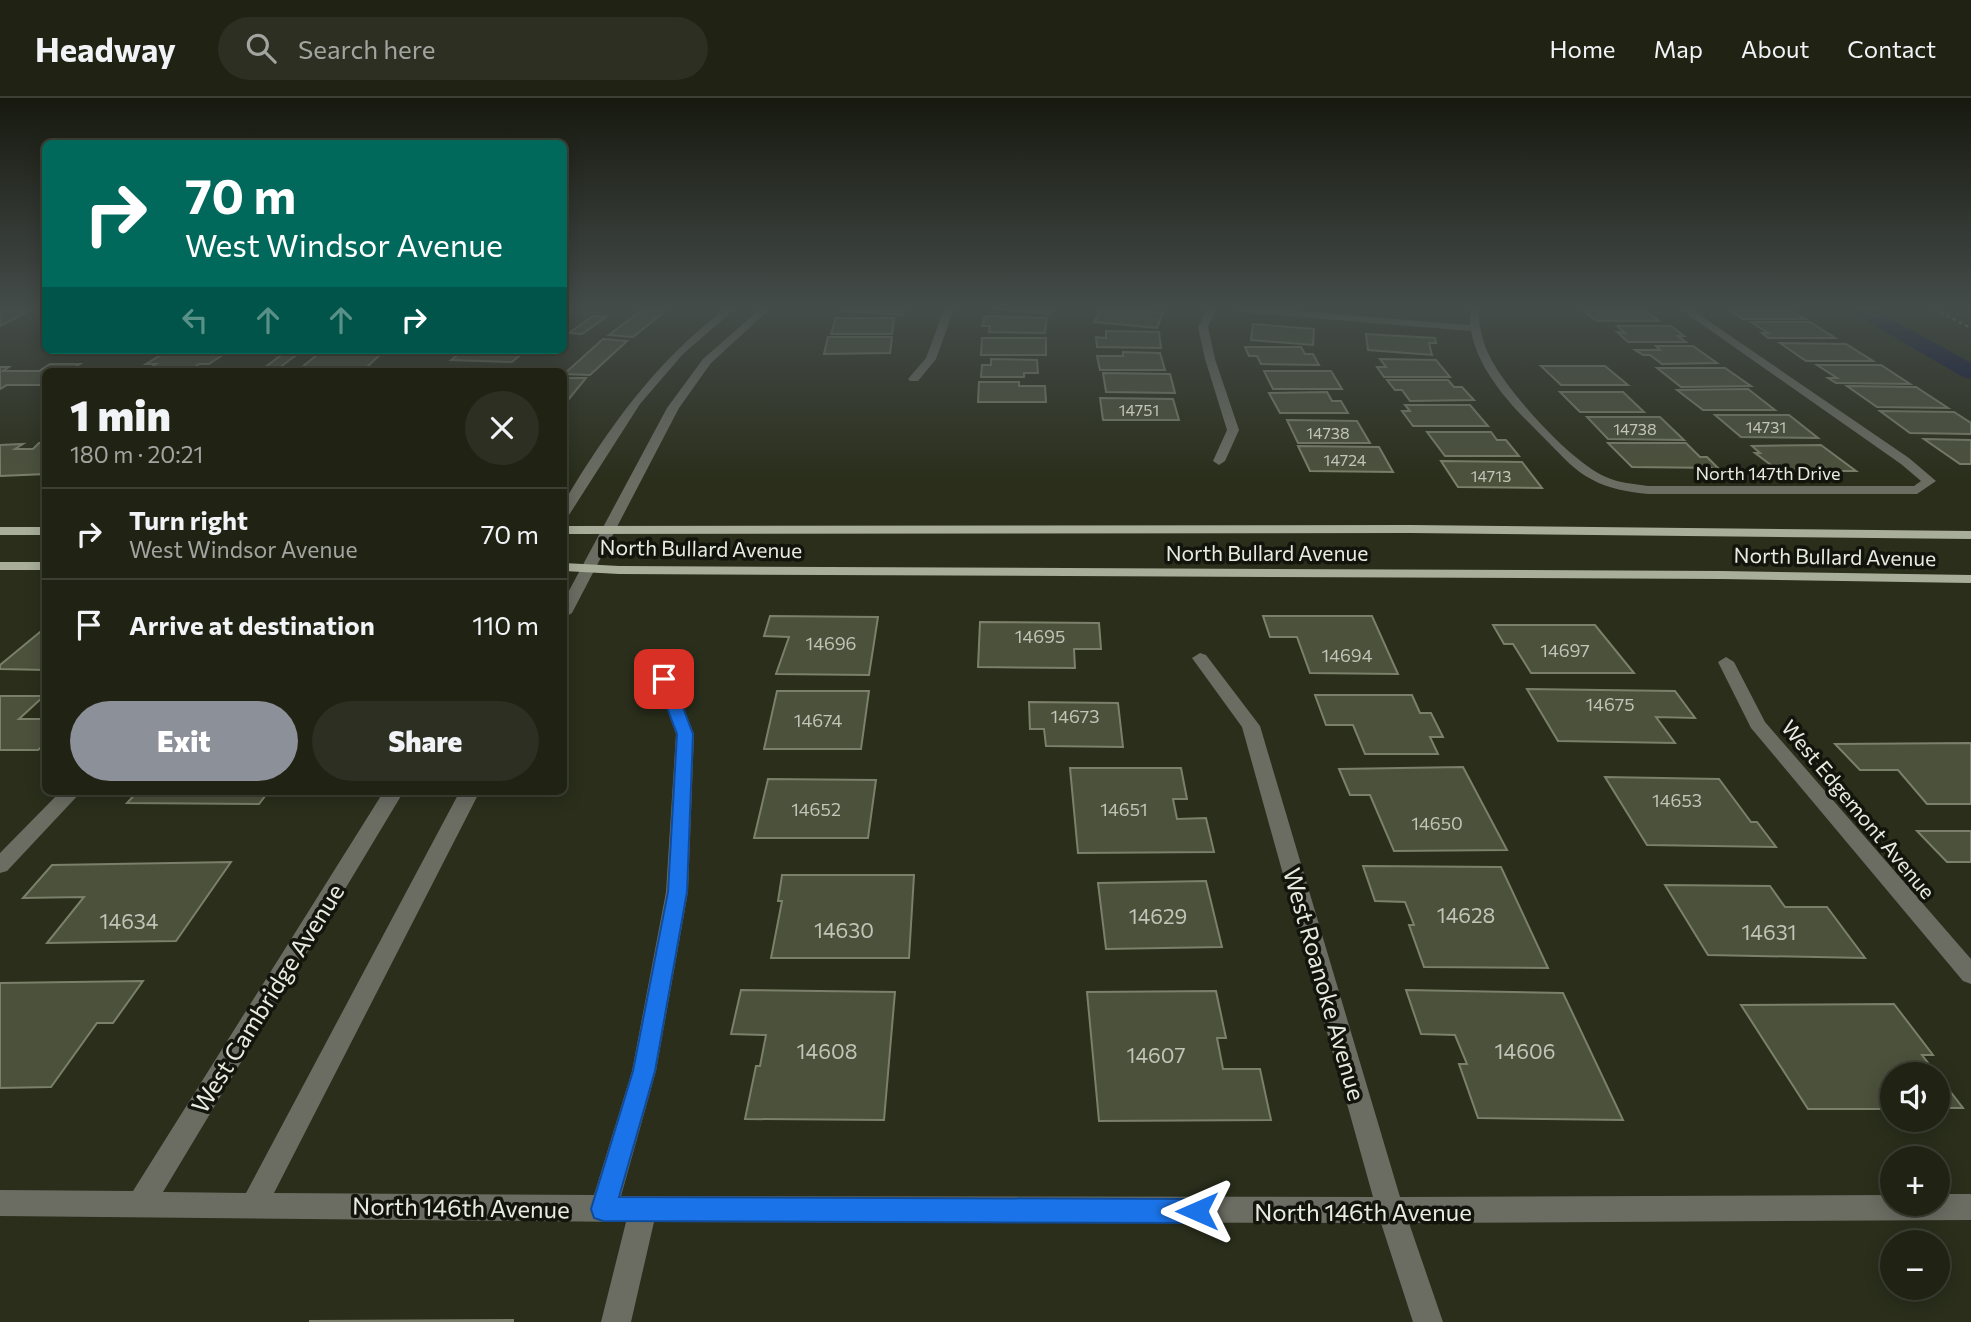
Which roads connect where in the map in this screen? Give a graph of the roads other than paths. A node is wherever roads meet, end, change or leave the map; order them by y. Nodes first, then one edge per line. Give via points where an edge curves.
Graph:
1 (666, 366) edge
2 (703, 366) edge
3 (925, 366) edge
4 (1214, 366) edge
5 (1488, 366) edge
6 (1768, 366) edge
7 (914, 379) dead end
8 (1219, 461) dead end
9 (567, 507) edge
10 (608, 529) junction
11 (567, 530) edge
12 (0, 531) edge
13 (42, 531) edge
14 (1971, 535) edge
15 (0, 566) edge
16 (42, 566) edge
17 (567, 567) edge
18 (586, 567) junction
19 (1971, 579) edge
20 (567, 607) edge
21 (1200, 658) dead end
22 (1726, 662) dead end
23 (664, 679) dead end
24 (68, 795) edge
25 (392, 795) edge
26 (468, 795) edge
27 (0, 866) edge
28 (1971, 975) edge
29 (0, 1203) edge
30 (140, 1205) junction
31 (254, 1205) junction
32 (1971, 1207) edge
33 (603, 1209) junction
34 (643, 1209) junction
35 (1391, 1212) junction
36 (615, 1322) edge
37 (1428, 1322) edge

1 - 9 street via 639,394
2 - 10 street via 678,399
3 - 7 street
4 - 8 street via 1233,430
5 - 6 street, North 147th Drive via 1497,381 1576,463 1605,483 1648,490 1917,490 1929,481
10 - 11 main road, North Bullard Avenue
10 - 14 main road, North Bullard Avenue via 1410,529
10 - 18 street
12 - 13 main road
15 - 16 main road
17 - 18 main road, North Bullard Avenue
18 - 19 main road, North Bullard Avenue
18 - 20 street
21 - 35 street, West Roanoke Avenue via 1251,726
22 - 28 street, West Edgemont Avenue via 1757,724
23 - 33 street via 685,734 677,892 644,1071
24 - 27 street
25 - 30 street, West Cambridge Avenue
26 - 31 street
29 - 30 street, North 146th Avenue
30 - 31 street, North 146th Avenue
31 - 33 street, North 146th Avenue
32 - 35 street, North 146th Avenue
33 - 34 street, North 146th Avenue
34 - 35 street, North 146th Avenue
34 - 36 street
35 - 37 street, West Roanoke Avenue

